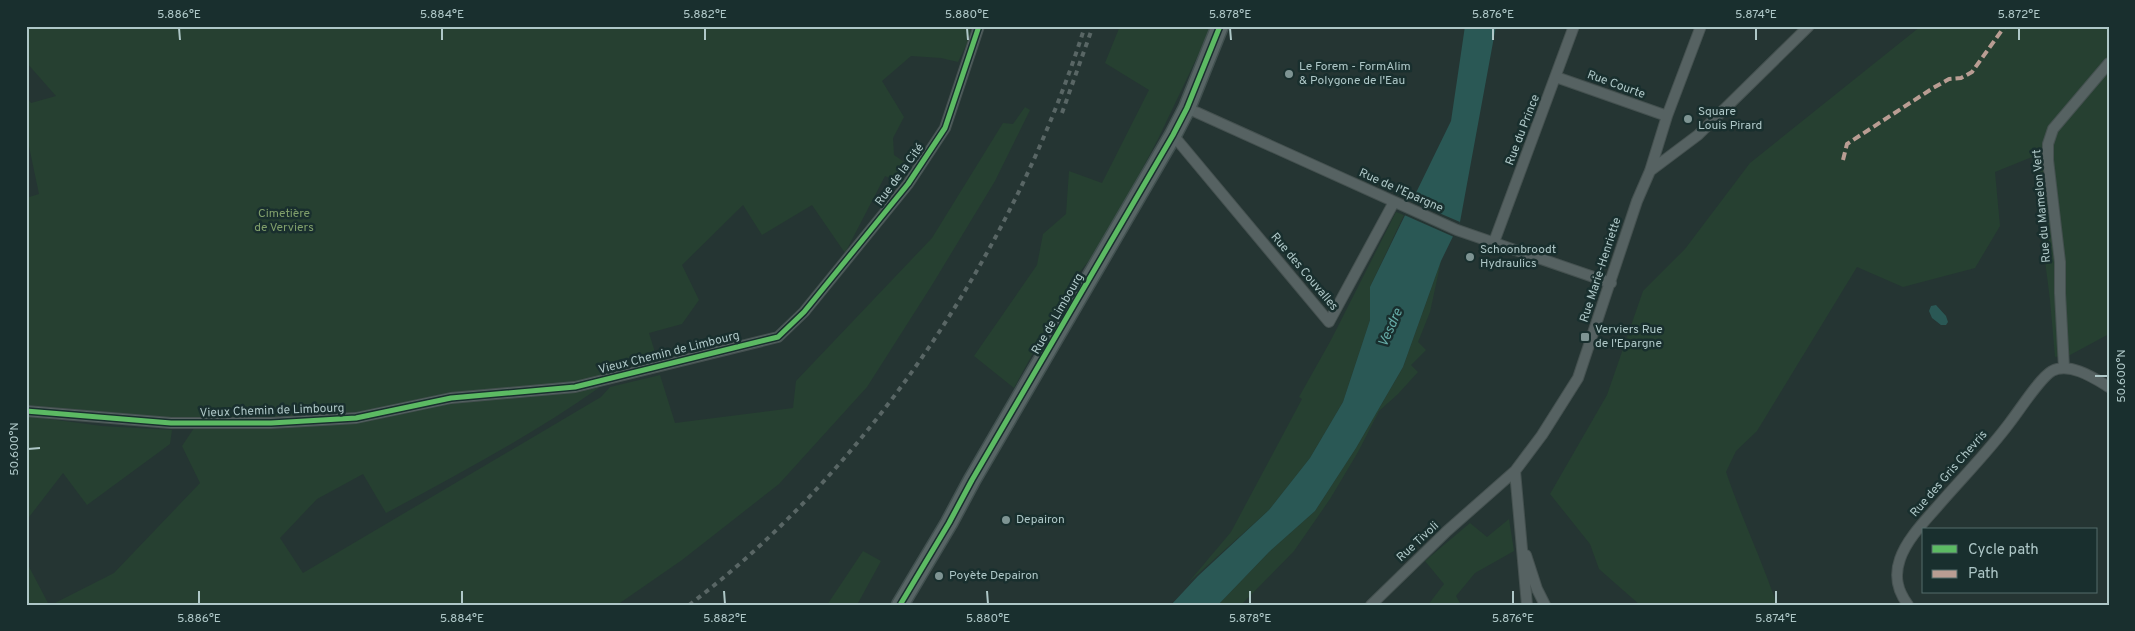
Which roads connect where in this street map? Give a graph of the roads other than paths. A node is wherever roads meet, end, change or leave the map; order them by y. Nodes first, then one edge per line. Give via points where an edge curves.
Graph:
1 (979, 26) edge
2 (1220, 26) edge
3 (1574, 26) edge
4 (1701, 26) edge
5 (1809, 26) edge
6 (2109, 63) edge
7 (1556, 77) junction
8 (1186, 108) junction
9 (1667, 116) junction
10 (1173, 135) junction
11 (1650, 171) junction
12 (1397, 204) junction
13 (1494, 242) junction
14 (1611, 283) junction
15 (801, 315) joint
16 (2064, 368) junction
17 (2109, 387) edge
18 (26, 410) edge
19 (1515, 471) junction
20 (1484, 499) joint
21 (1521, 540) junction
22 (900, 605) edge
23 (1371, 605) edge
24 (1527, 605) edge
25 (1545, 605) edge
26 (1908, 605) edge

1 - 15 street, Rue de la Cité via 945,128 908,184
2 - 8 main road, Rue de Limbourg
3 - 7 street, Rue du Prince
4 - 9 street, Rue Marie-Henriette
5 - 11 street via 1698,135
6 - 16 street, Rue du Mamelon Vert via 2053,129 2048,144 2060,262
7 - 9 street, Rue Courte
7 - 13 street, Rue du Prince
8 - 10 main road, Rue de Limbourg
8 - 12 street, Rue de l'Epargne
9 - 11 street, Rue Marie-Henriette
10 - 12 street, Rue des Couvalles via 1329,322
10 - 22 main road, Rue de Limbourg
11 - 14 street, Rue Marie-Henriette
12 - 13 street, Rue de l'Epargne
13 - 14 street, Rue de l'Epargne
14 - 19 street, Rue Marie-Henriette via 1578,378
15 - 18 street, Vieux Chemin de Limbourg via 778,337 576,387 451,398 356,418 272,423 171,423
16 - 17 street
16 - 26 street, Rue des Gris Chevris via 2052,371 2037,387 2006,428 1919,528 1902,553 1896,572 1901,596
19 - 20 street, Rue Marie-Henriette
19 - 21 street
20 - 23 street, Rue Tivoli
21 - 24 street
21 - 25 street

